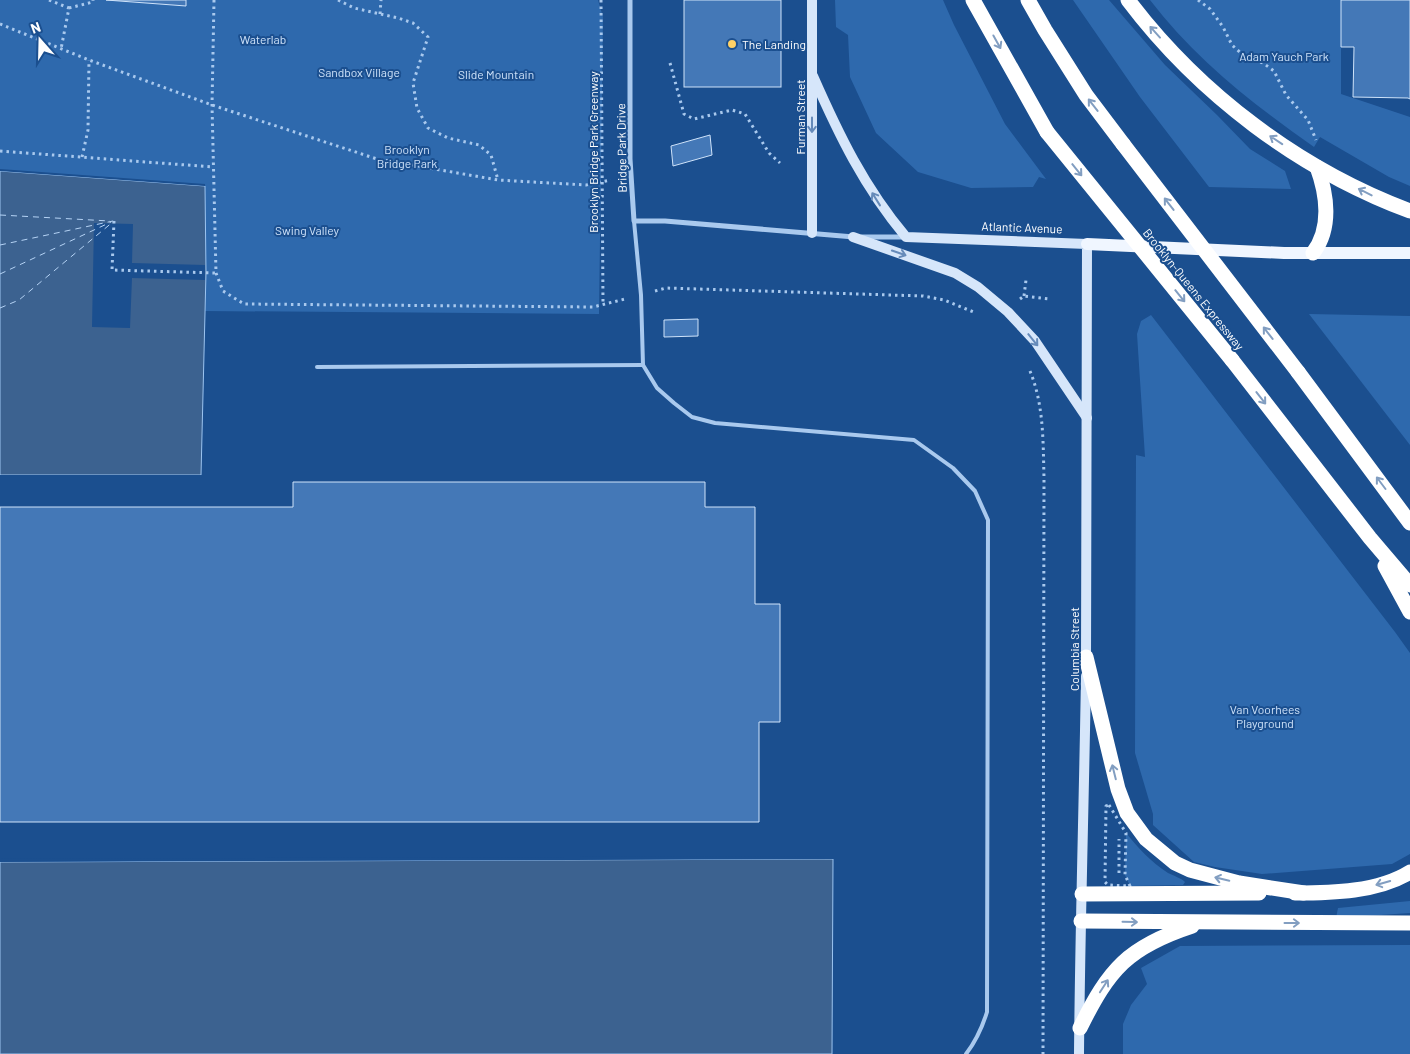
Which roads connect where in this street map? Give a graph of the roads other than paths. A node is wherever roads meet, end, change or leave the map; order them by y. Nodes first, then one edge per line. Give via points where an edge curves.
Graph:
1 (630, 0) edge
2 (812, 0) edge
3 (973, 0) edge
4 (1028, 0) edge
5 (1128, 0) edge
6 (812, 76) junction
7 (1317, 166) junction
8 (1410, 211) edge
9 (634, 221) junction
10 (812, 233) junction
11 (853, 237) junction
12 (906, 237) junction
13 (1087, 244) junction
14 (1313, 253) junction
15 (1410, 253) edge
16 (643, 365) junction
17 (317, 367) dead end
18 (1087, 418) junction
19 (1410, 522) edge
20 (1370, 538) junction
21 (1410, 585) edge
22 (1410, 612) edge
23 (1086, 657) junction
24 (1410, 872) edge
25 (1304, 893) junction
26 (1082, 894) junction
27 (1081, 921) junction
28 (1202, 922) junction
29 (1410, 923) edge
30 (1080, 1028) junction
31 (966, 1054) edge
32 (1079, 1054) edge

1 - 9 street, Bridge Park Drive via 630,173
2 - 6 main road, Furman Street
3 -> 20 highway, Brooklyn-Queens Expressway, bridge via 1047,132 1232,360
19 -> 4 highway, bridge via 1086,95
7 -> 5 highway via 1255,126 1213,90
6 -> 10 main road, Furman Street
12 -> 6 main road via 853,162
8 -> 7 highway via 1381,200
7 - 14 highway via 1324,194 1325,227 1320,244
9 - 10 street, Atlantic Avenue
9 - 16 lane, Bridge Park Drive
10 - 11 street, Atlantic Avenue
11 - 12 street, Atlantic Avenue
11 -> 18 main road via 955,273 978,287 1035,341
12 - 13 main road, Atlantic Avenue
13 - 14 main road, Atlantic Avenue
13 - 18 main road, Columbia Street
14 - 15 main road, Atlantic Avenue
16 - 17 lane
16 - 31 lane via 657,388 692,417 715,423 914,440 953,468 976,491 988,520 987,998 983,1026
18 - 23 main road, Columbia Street
20 - 21 highway, Brooklyn-Queens Expressway
20 - 22 highway
25 -> 23 highway via 1190,870 1175,863 1146,839 1132,822 1123,803
23 - 26 main road, Columbia Street
24 -> 25 highway via 1373,886
25 - 26 highway
26 - 27 main road, Columbia Street
27 -> 28 highway
27 - 30 main road, Columbia Street
28 -> 29 highway
30 -> 28 highway via 1104,984 1124,961 1148,944
30 - 32 main road, Columbia Street

